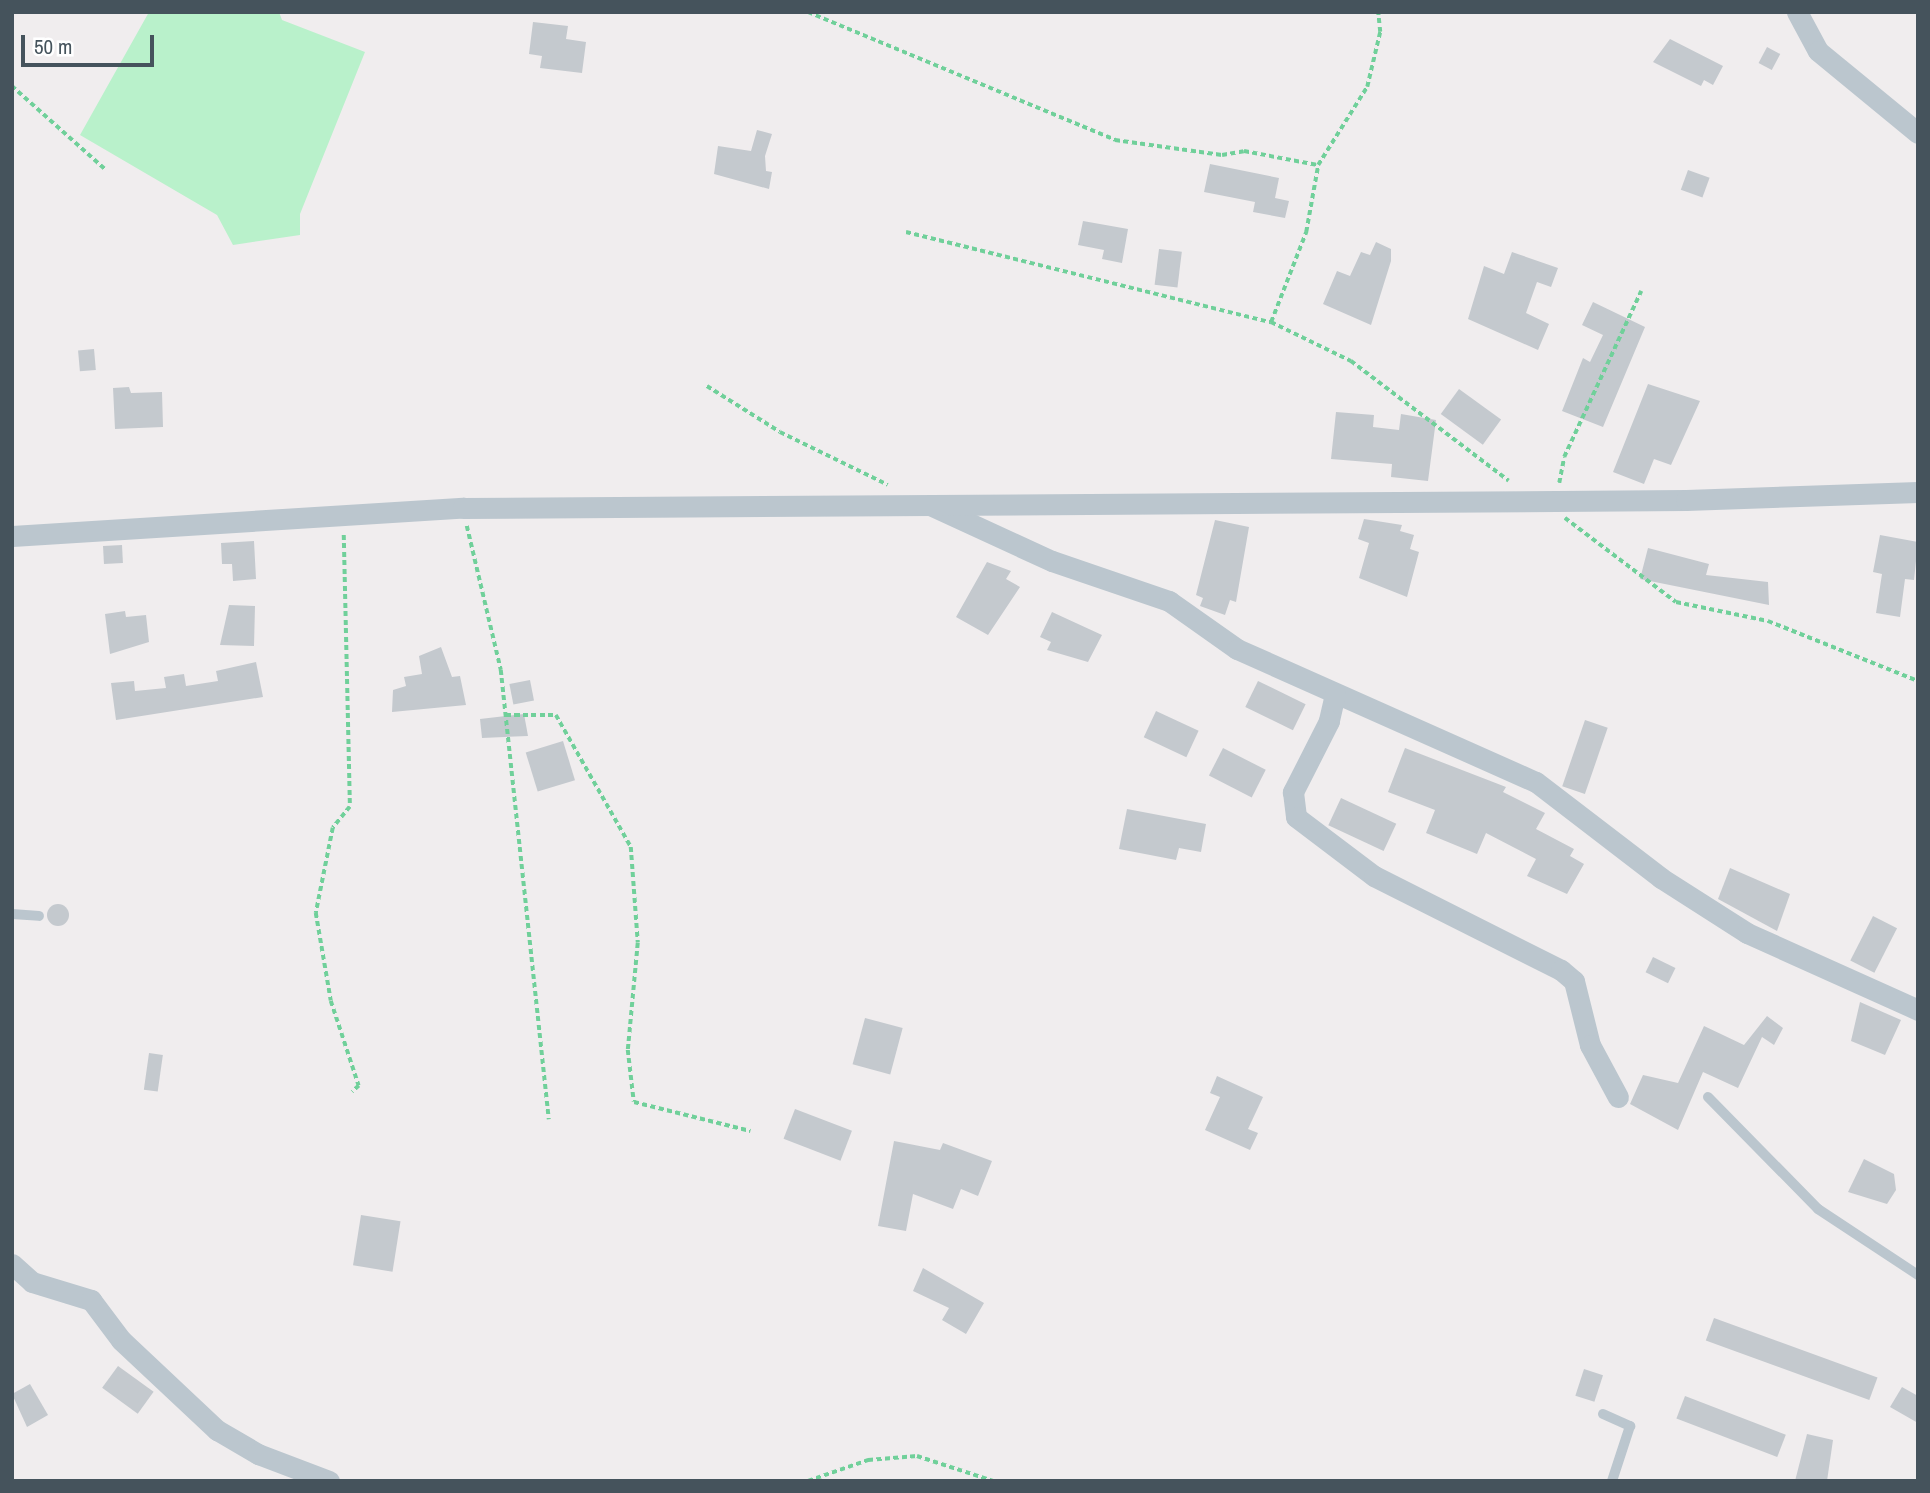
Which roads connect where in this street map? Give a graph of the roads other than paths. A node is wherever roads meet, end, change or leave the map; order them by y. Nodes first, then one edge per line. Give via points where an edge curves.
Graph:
1 (1797, 12) edge
2 (1918, 133) edge
3 (1918, 492) edge
4 (925, 503) junction
5 (12, 536) edge
6 (1335, 694) junction
7 (12, 914) edge
8 (39, 916) dead end
9 (1918, 1010) edge
10 (1618, 1097) dead end
11 (1708, 1097) dead end
12 (12, 1264) edge
13 (1918, 1275) edge
14 (1603, 1414) dead end
15 (329, 1481) edge
16 (1612, 1481) edge

1 - 2 street via 1818,51
3 - 4 street
4 - 5 street via 463,508
4 - 6 street via 1052,561 1169,600 1237,649
6 - 9 street via 1536,782 1661,878 1747,933
6 - 10 street via 1329,720 1293,792 1296,817 1374,876 1561,970 1574,981 1590,1045
7 - 8 lane
11 - 13 lane via 1818,1209
12 - 15 street via 32,1282 91,1300 121,1340 217,1430 258,1454
14 - 16 lane via 1630,1426

